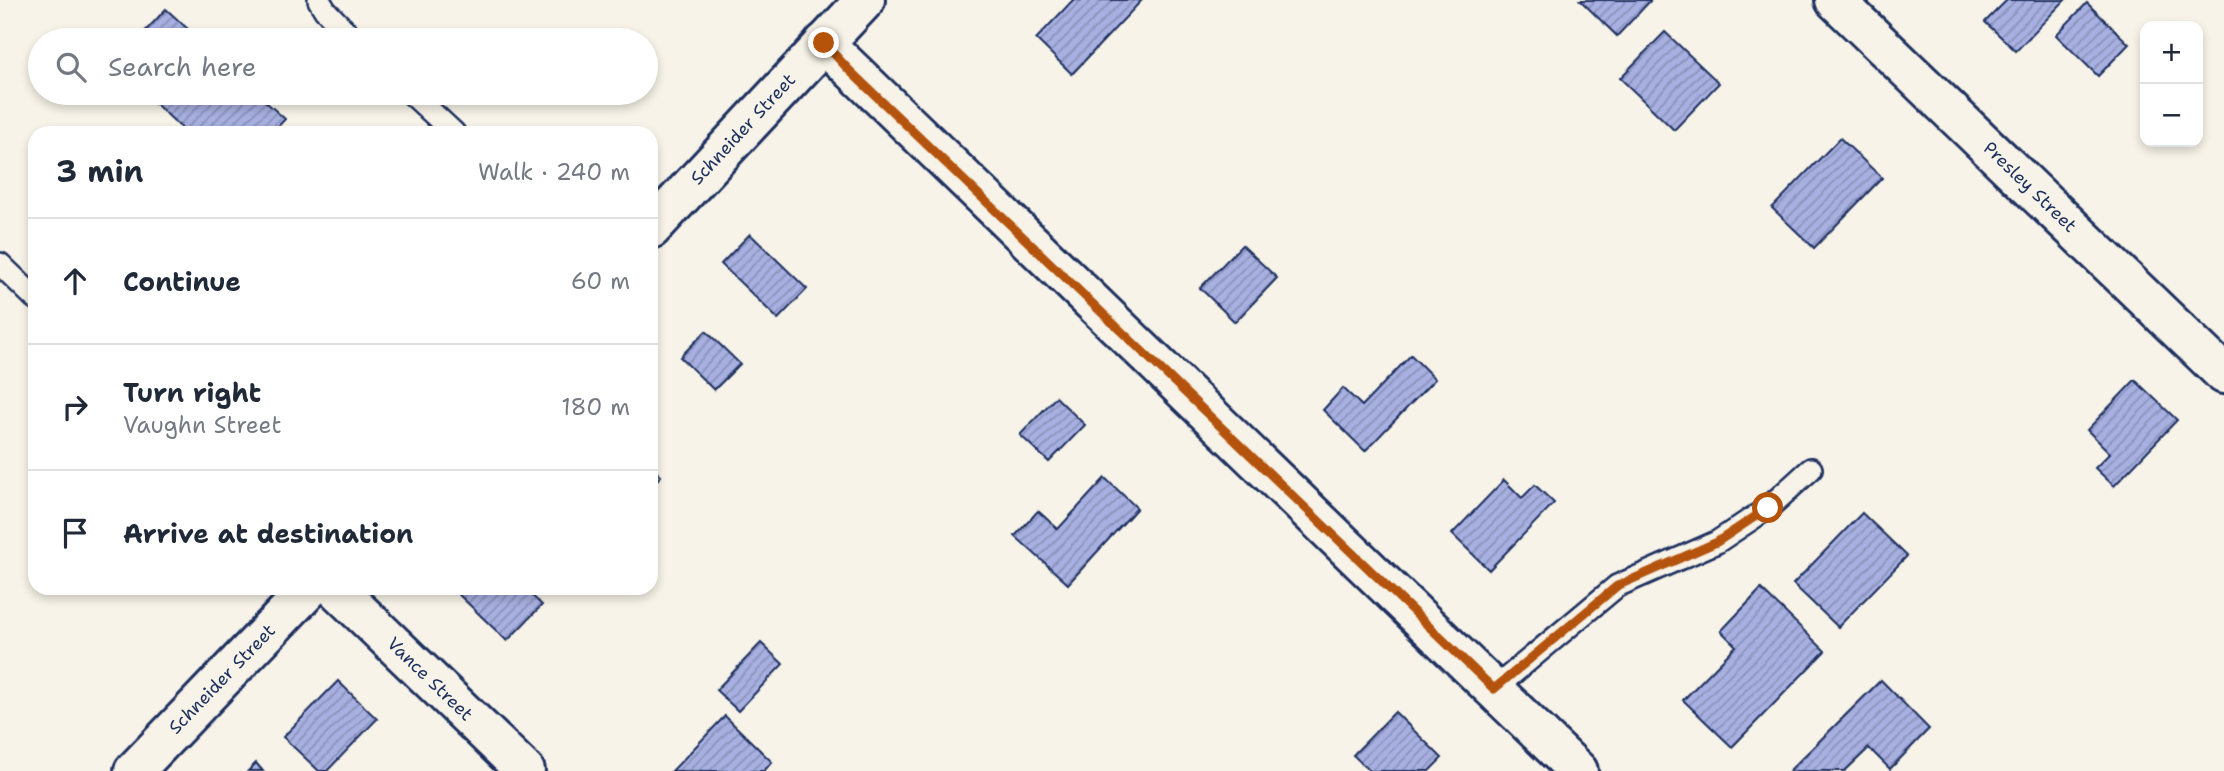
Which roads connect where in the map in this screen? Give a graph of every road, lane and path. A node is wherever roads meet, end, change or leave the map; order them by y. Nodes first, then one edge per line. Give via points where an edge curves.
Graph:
1 (319, 0) edge
2 (865, 0) edge
3 (1835, 0) edge
4 (342, 28) edge
5 (824, 43) junction
6 (424, 105) edge
7 (446, 126) edge
8 (658, 221) edge
9 (0, 264) edge
10 (28, 291) edge
11 (2224, 374) edge
12 (1811, 469) dead end
13 (303, 595) edge
14 (342, 595) edge
15 (1494, 689) junction
16 (134, 771) edge
17 (525, 771) edge
18 (1577, 771) edge

1 - 4 lane
2 - 5 street, Schneider Street
3 - 11 street, Presley Street
5 - 8 street, Schneider Street
5 - 15 street
6 - 7 lane
9 - 10 lane
12 - 15 lane via 1768,508 1717,542 1617,586
13 - 16 street, Schneider Street
14 - 17 street, Vance Street
15 - 18 street

